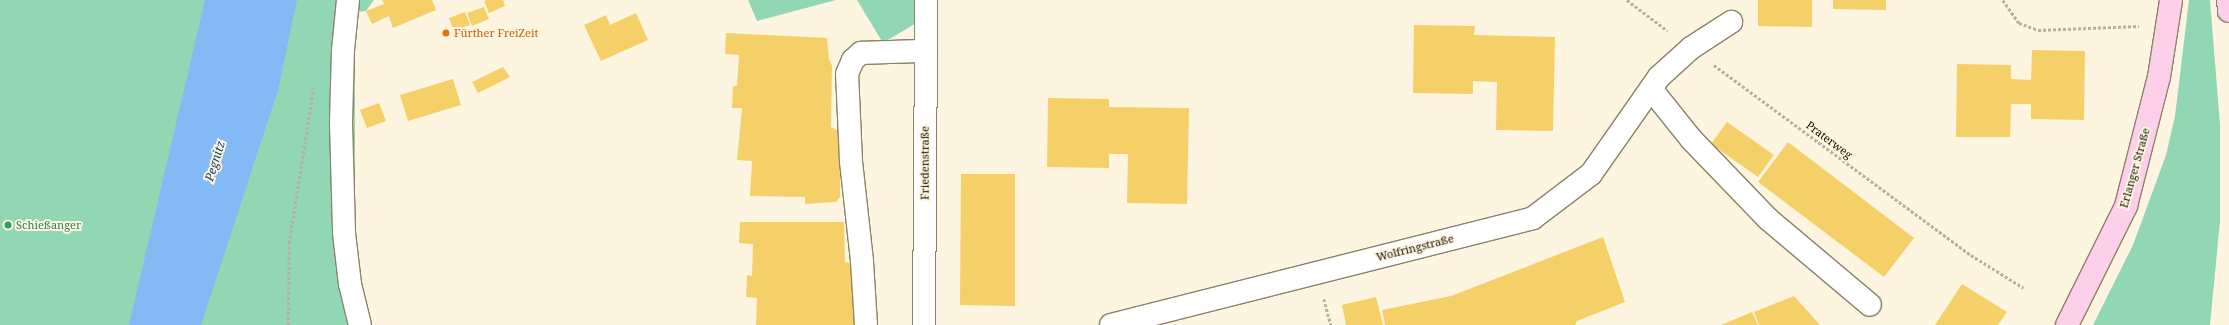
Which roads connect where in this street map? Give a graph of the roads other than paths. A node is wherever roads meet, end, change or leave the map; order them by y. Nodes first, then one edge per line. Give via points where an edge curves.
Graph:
1 (348, 0) edge
2 (926, 0) edge
3 (2171, 0) edge
4 (2228, 0) edge
5 (2229, 11) edge
6 (1731, 22) dead end
7 (926, 51) junction
8 (1656, 83) junction
9 (1870, 305) dead end
10 (360, 325) edge
11 (866, 325) edge
12 (924, 325) edge
13 (1111, 325) edge
14 (2067, 325) edge

1 - 10 street via 341,116 344,233 350,284
2 - 7 street, Friedenstraße
3 - 14 main road, Erlanger Straße via 2158,77 2126,206
4 - 5 main road
6 - 8 street, Wolfringstraße via 1691,48
7 - 11 street via 861,53 853,60 847,74 851,161
7 - 12 street, Friedenstraße
8 - 9 street via 1692,139 1768,219
8 - 13 street, Wolfringstraße via 1591,174 1533,218

